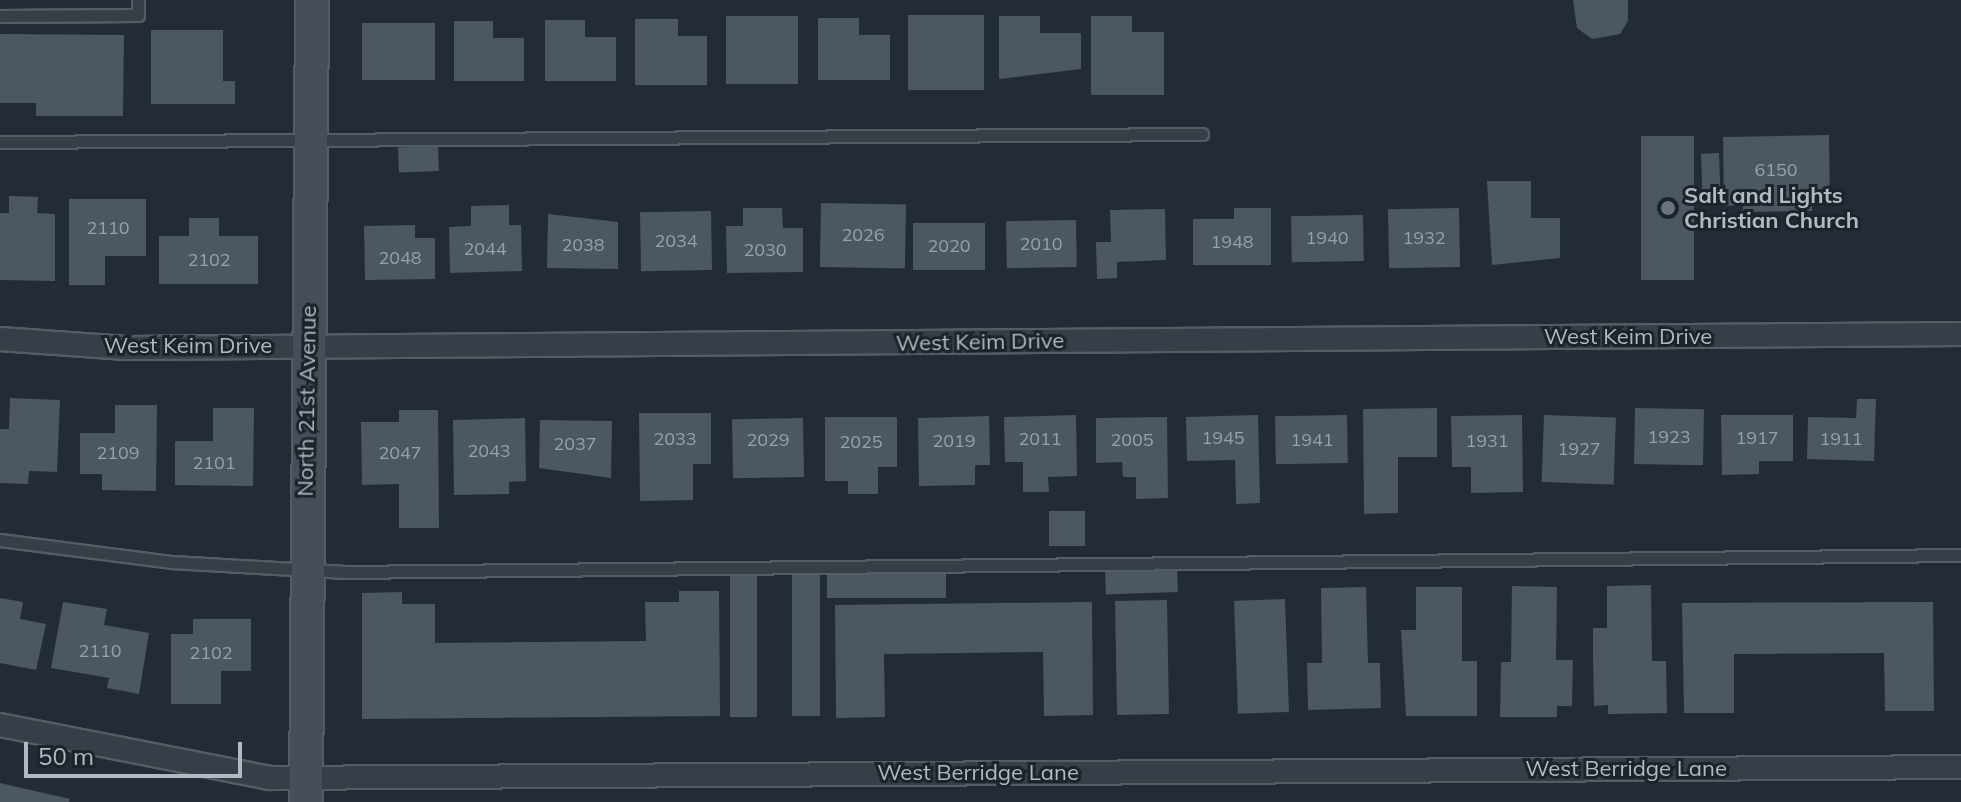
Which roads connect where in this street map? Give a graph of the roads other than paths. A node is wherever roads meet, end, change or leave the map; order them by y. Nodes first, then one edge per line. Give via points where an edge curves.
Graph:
1 (41, 0) edge
2 (138, 0) edge
3 (312, 0) edge
4 (0, 16) edge
5 (41, 16) junction
6 (1202, 134) dead end
7 (310, 140) junction
8 (0, 142) edge
9 (1961, 334) edge
10 (0, 339) edge
11 (307, 346) junction
12 (0, 540) edge
13 (1961, 555) edge
14 (305, 568) junction
15 (0, 725) edge
16 (1961, 767) edge
17 (306, 790) edge

1 - 5 lane
2 - 5 lane via 138,15
3 - 7 street, North 21st Avenue
4 - 5 lane
6 - 7 lane
7 - 8 lane
7 - 11 street, North 21st Avenue
9 - 11 street, West Keim Drive
10 - 11 street, West Keim Drive
11 - 14 street, North 21st Avenue
12 - 14 lane via 171,562
13 - 14 lane
14 - 17 street, North 21st Avenue
15 - 17 street, West Berridge Lane
16 - 17 street, West Berridge Lane

